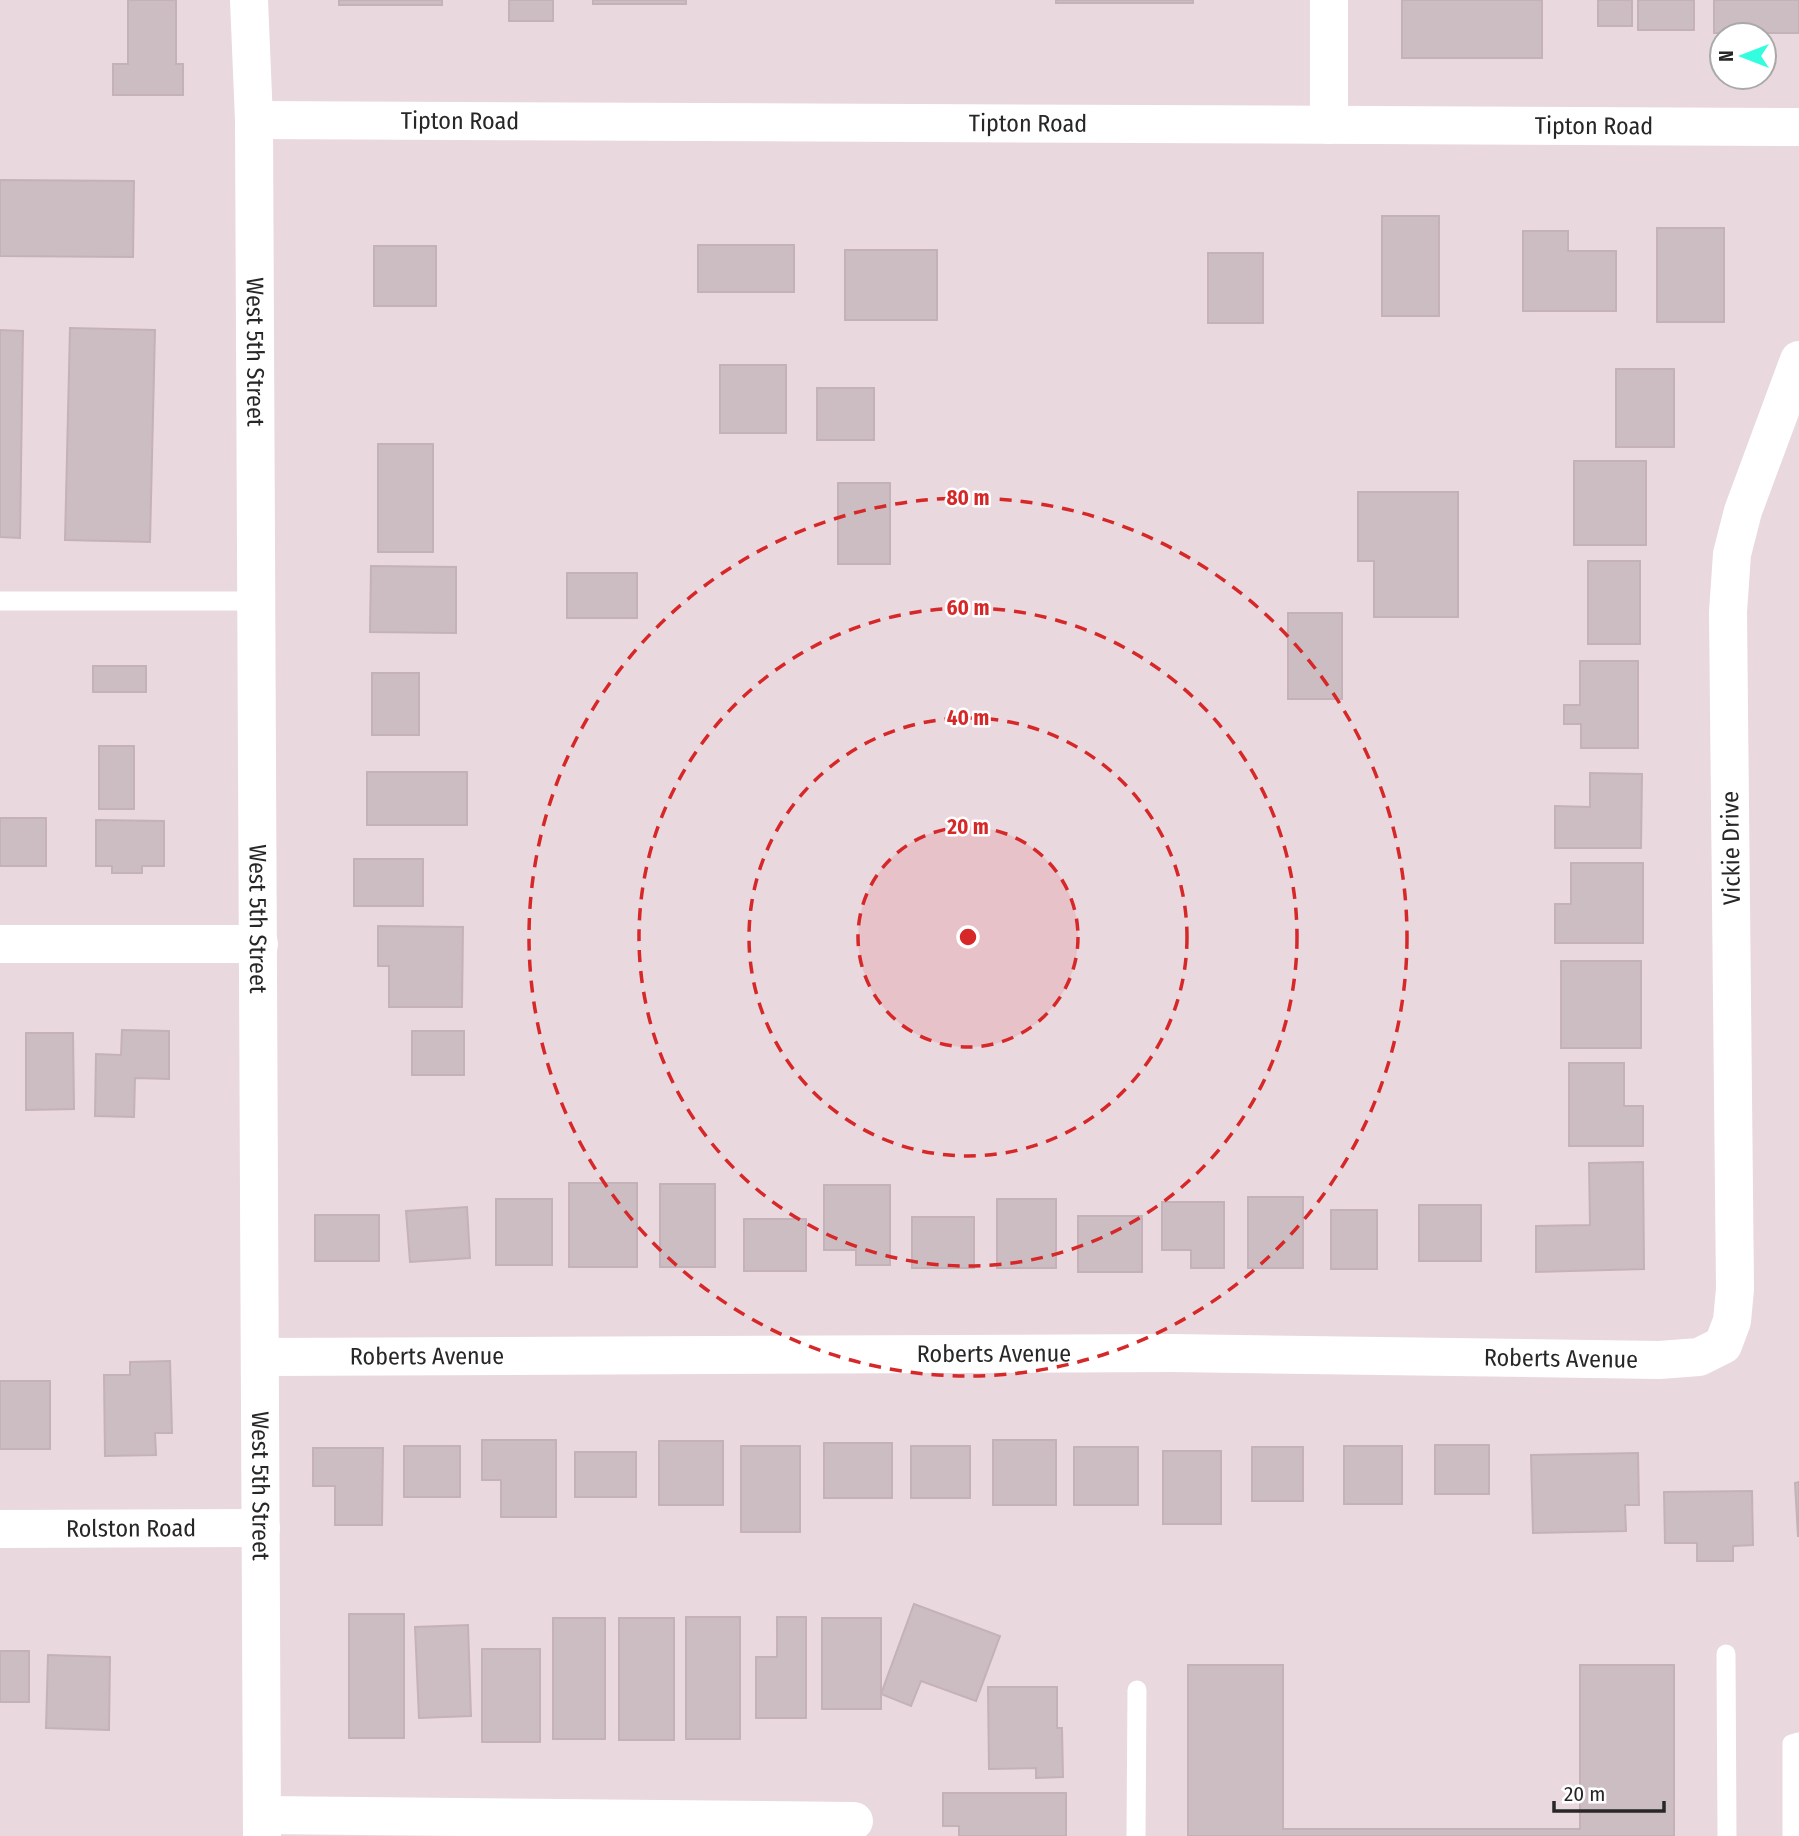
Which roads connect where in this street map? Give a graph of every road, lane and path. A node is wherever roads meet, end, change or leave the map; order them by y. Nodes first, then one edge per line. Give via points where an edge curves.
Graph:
1 (249, 0) edge
2 (1329, 0) edge
3 (254, 120) junction
4 (1329, 125) junction
5 (1799, 127) edge
6 (1799, 360) edge
7 (0, 601) edge
8 (257, 601) junction
9 (0, 944) edge
10 (259, 944) junction
11 (1723, 1345) joint
12 (261, 1357) junction
13 (261, 1528) junction
14 (0, 1529) edge
15 (1726, 1654) dead end
16 (1137, 1690) dead end
17 (1799, 1741) edge
18 (854, 1821) dead end
19 (262, 1825) edge
20 (1136, 1836) edge
21 (1727, 1836) edge
22 (1792, 1836) edge

1 - 3 street, West 5th Street
2 - 4 street
3 - 4 street, Tipton Road
3 - 8 street, West 5th Street
4 - 5 street, Tipton Road
6 - 11 street, Vickie Drive via 1732,554 1728,612 1735,1289 1732,1321
7 - 8 lane
8 - 10 street, West 5th Street
9 - 10 street
10 - 12 street, West 5th Street
11 - 12 street, Roberts Avenue via 1699,1357 1659,1360 1172,1353
12 - 13 street, West 5th Street
13 - 14 street, Rolston Road
13 - 19 street, West 5th Street
15 - 21 lane
16 - 20 lane
17 - 22 lane via 1792,1744
18 - 19 street

